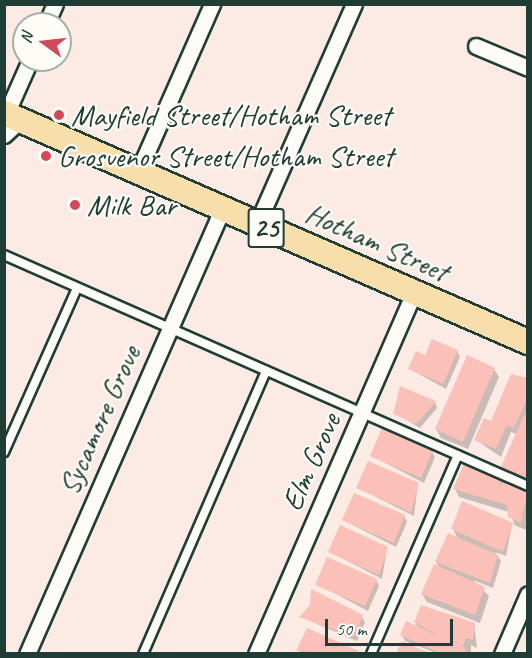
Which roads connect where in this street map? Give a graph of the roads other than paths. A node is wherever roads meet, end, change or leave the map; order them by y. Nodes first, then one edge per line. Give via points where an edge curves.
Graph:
1 (212, 4) edge
2 (354, 4) edge
3 (476, 46) dead end
4 (528, 68) edge
5 (26, 72) edge
6 (9, 120) edge
7 (138, 172) junction
8 (222, 208) junction
9 (257, 224) junction
10 (4, 255) edge
11 (76, 288) junction
12 (414, 293) junction
13 (169, 327) junction
14 (528, 342) edge
15 (266, 371) junction
16 (362, 414) junction
17 (4, 452) edge
18 (458, 455) junction
19 (528, 486) edge
20 (528, 594) edge
21 (27, 654) edge
22 (143, 654) edge
23 (256, 654) edge
24 (370, 654) edge
25 (502, 654) edge

1 - 7 street
2 - 9 street
3 - 4 street
5 - 6 street
6 - 7 main road, Hotham Street / 25
7 - 8 main road, Hotham Street / 25
8 - 9 main road, Hotham Street / 25
8 - 13 street, Sycamore Grove
9 - 12 main road, Hotham Street / 25
10 - 11 lane
11 - 13 lane
11 - 17 lane
12 - 14 main road, Hotham Street / 25
12 - 16 street, Elm Grove
13 - 15 lane
13 - 21 street, Sycamore Grove
15 - 16 lane
15 - 22 lane
16 - 18 lane
16 - 23 street, Elm Grove
18 - 19 lane
18 - 24 lane
20 - 25 street

